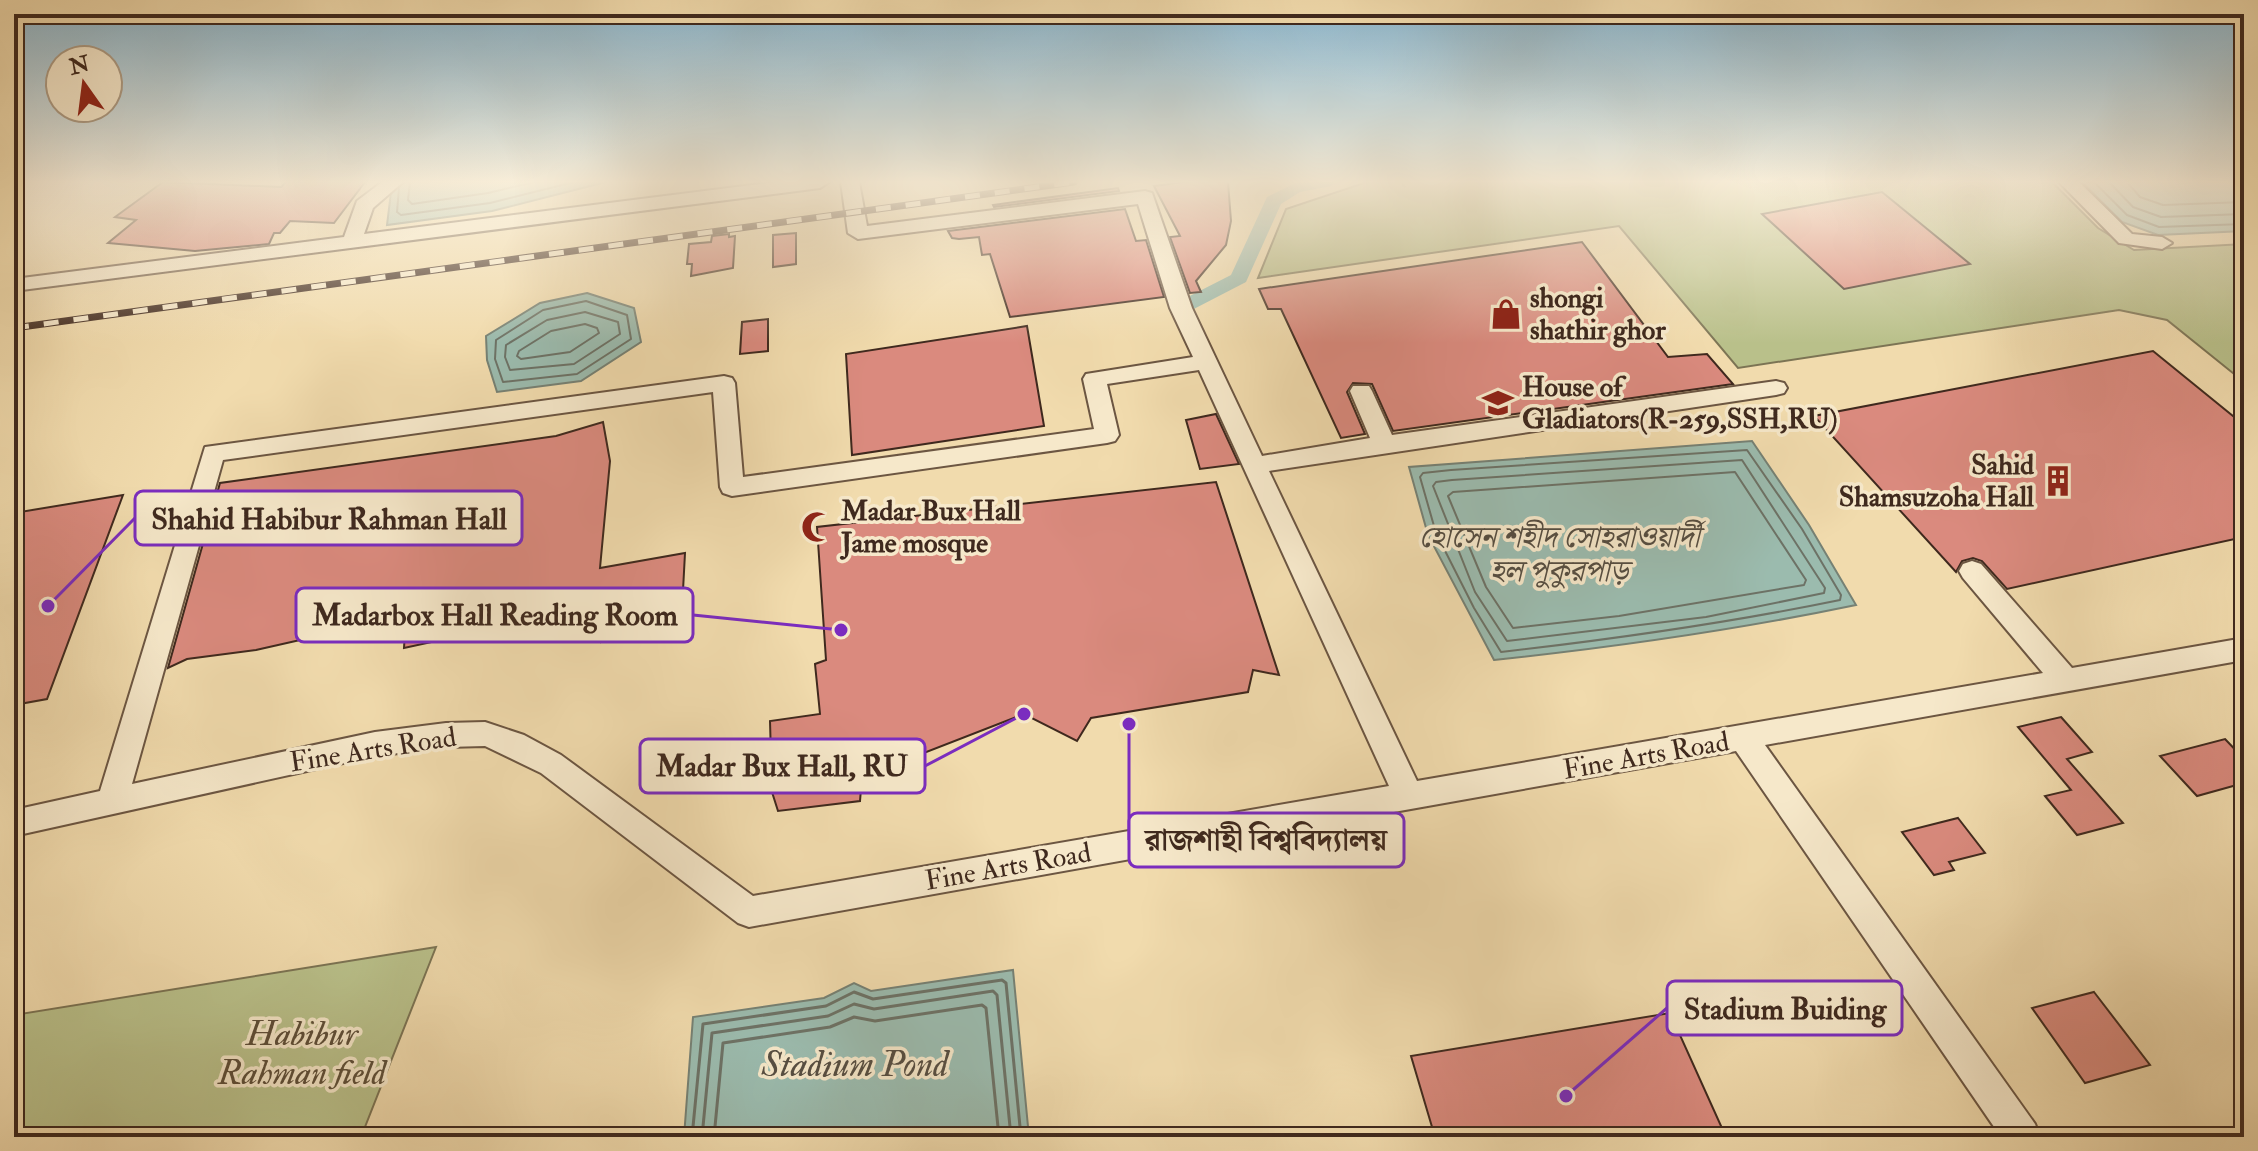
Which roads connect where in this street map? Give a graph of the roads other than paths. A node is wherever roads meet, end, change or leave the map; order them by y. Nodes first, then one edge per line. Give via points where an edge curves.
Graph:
1 (354, 236) edge
2 (401, 236) edge
3 (1158, 236) edge
4 (2123, 236) edge
5 (352, 242) junction
6 (2162, 243) dead end
7 (14, 285) edge
8 (1206, 362) junction
9 (1776, 388) dead end
10 (1361, 391) dead end
11 (1384, 444) junction
12 (1255, 465) junction
13 (1972, 571) dead end
14 (2244, 649) edge
15 (2066, 680) junction
16 (1744, 739) junction
17 (1409, 797) junction
18 (111, 804) junction
19 (14, 823) edge
20 (2022, 1137) edge

1 - 5 street
2 - 5 street
3 - 8 street via 1181,308
4 - 6 street
5 - 7 street
8 - 12 street
8 - 18 street via 1094,379 1107,435 732,487 724,383 213,453
9 - 11 street
10 - 11 street
11 - 12 street
12 - 17 street
13 - 15 street
14 - 15 street, Fine Arts Road
15 - 16 street, Fine Arts Road
16 - 17 street, Fine Arts Road
16 - 20 street
17 - 18 street, Fine Arts Road via 749,912 551,764 485,734 375,744
18 - 19 street, Fine Arts Road

